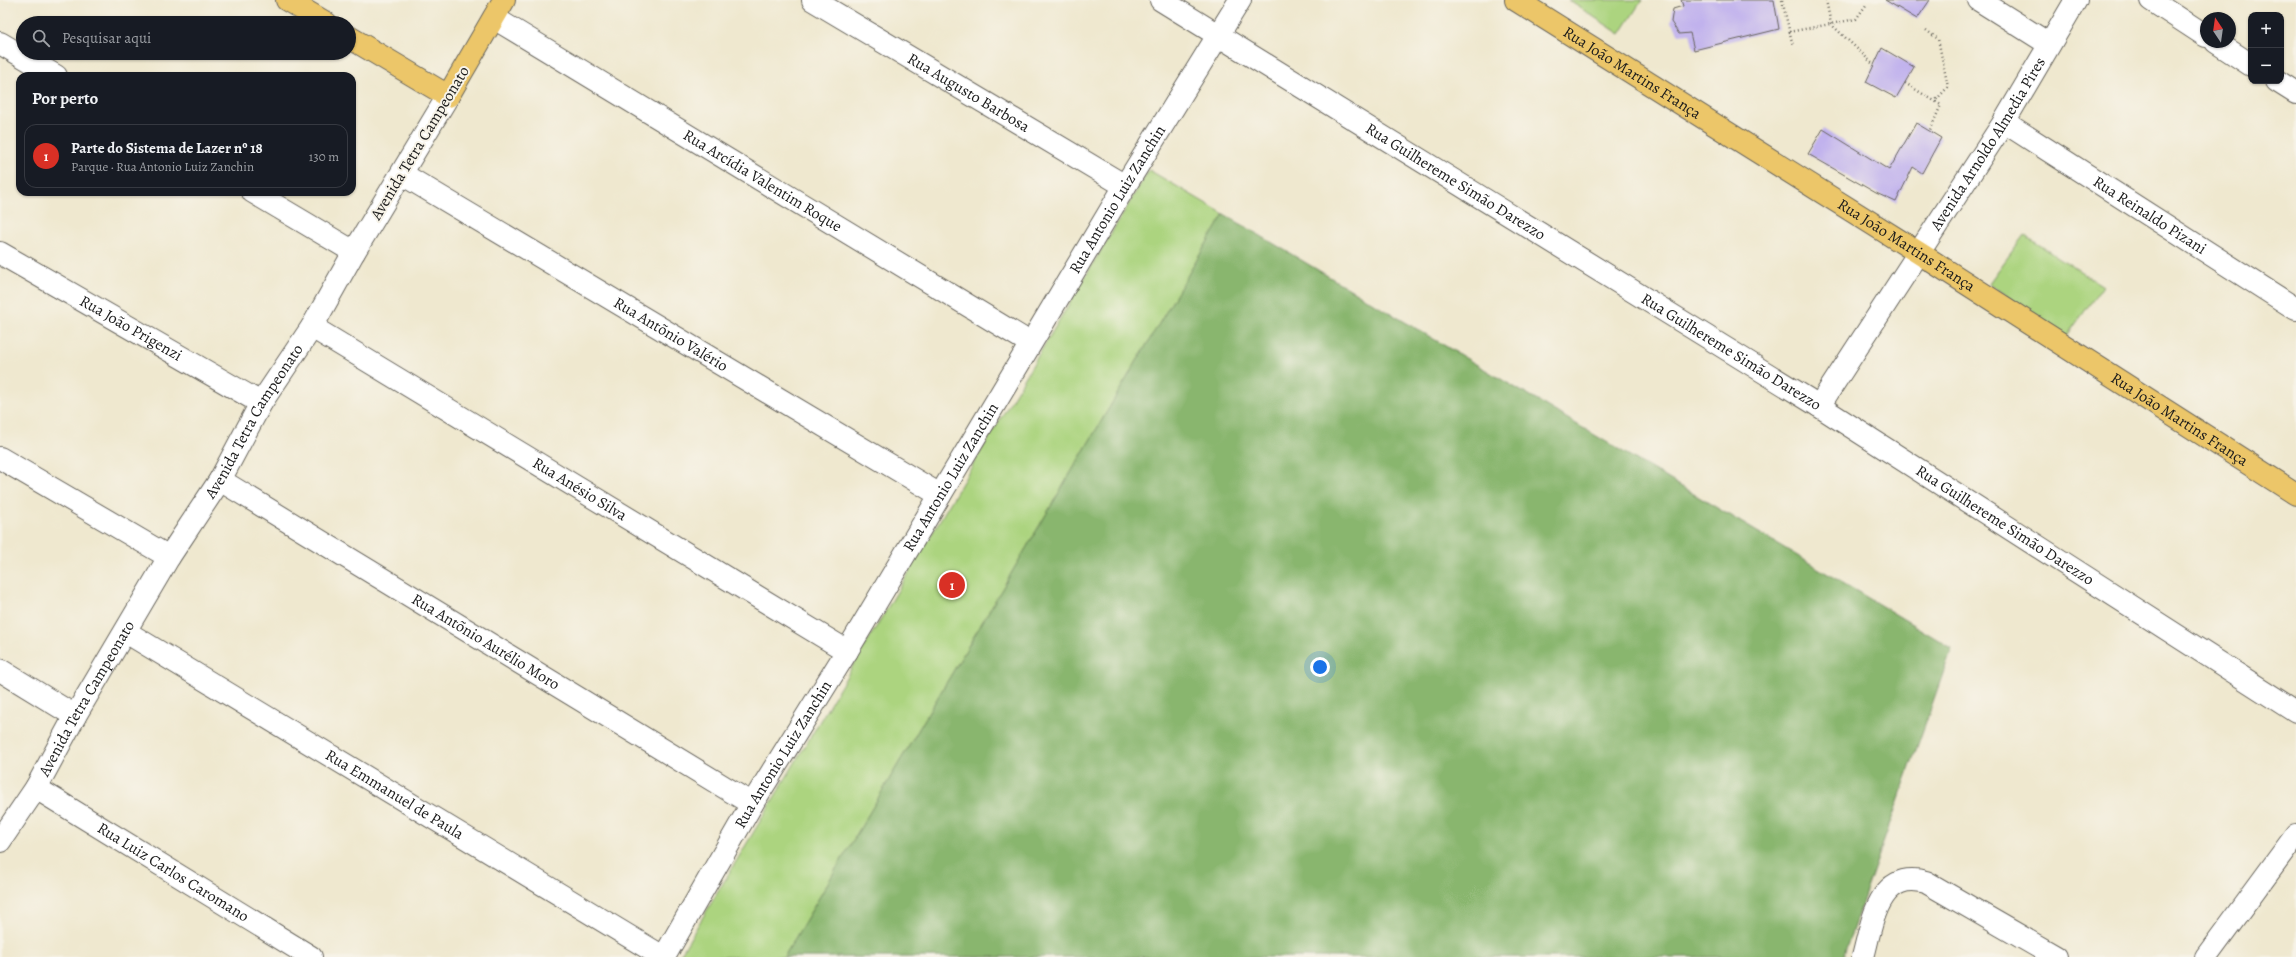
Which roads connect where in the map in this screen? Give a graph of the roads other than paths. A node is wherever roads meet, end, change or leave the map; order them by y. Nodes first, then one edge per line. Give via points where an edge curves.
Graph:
1 (287, 0) edge
2 (813, 0) edge
3 (1161, 0) edge
4 (1240, 0) edge
5 (1516, 0) edge
6 (1979, 0) edge
7 (2076, 0) edge
8 (2151, 0) edge
9 (499, 9) edge
10 (314, 16) edge
11 (2200, 32) edge
12 (1219, 35) junction
13 (356, 41) edge
14 (0, 43) edge
15 (2048, 44) junction
16 (2226, 48) edge
17 (16, 52) edge
18 (29, 60) edge
19 (2248, 62) edge
20 (49, 72) edge
21 (2282, 84) edge
22 (2296, 93) edge
23 (448, 96) junction
24 (2004, 122) junction
25 (402, 174) junction
26 (1125, 186) junction
27 (260, 196) edge
28 (354, 252) junction
29 (1919, 253) junction
30 (0, 254) edge
31 (2296, 309) edge
32 (312, 327) junction
33 (1030, 344) junction
34 (261, 403) junction
35 (1819, 406) junction
36 (0, 458) edge
37 (220, 480) junction
38 (2296, 494) edge
39 (940, 495) junction
40 (169, 557) junction
41 (126, 632) junction
42 (847, 651) junction
43 (0, 670) edge
44 (2296, 712) edge
45 (75, 716) junction
46 (36, 788) junction
47 (752, 804) junction
48 (2296, 834) edge
49 (0, 841) edge
50 (311, 957) edge
51 (664, 957) edge
52 (1863, 957) edge
53 (2056, 957) edge
54 (2206, 957) edge

1 - 10 main road
2 - 26 street, Rua Augusto Barbosa
3 - 12 street, Rua Guilhereme Simão Darezzo
4 - 12 street, Rua Antonio Luiz Zanchin
5 - 29 main road, Rua João Martins França
6 - 15 street
7 - 15 street, Avenida Arnoldo Almedia Pires
8 - 11 street
9 - 23 main road, Avenida Tetra Campeonato
9 - 33 street, Rua Arcídia Valentim Roque
12 - 26 street, Rua Antonio Luiz Zanchin
12 - 35 street, Rua Guilhereme Simão Darezzo
13 - 23 main road
14 - 17 street
15 - 24 street, Avenida Arnoldo Almedia Pires
16 - 19 street
18 - 20 street
21 - 22 street
23 - 25 street, Avenida Tetra Campeonato
24 - 29 street, Avenida Arnoldo Almedia Pires
24 - 31 street, Rua Reinaldo Pizani
25 - 28 street, Avenida Tetra Campeonato
25 - 39 street, Rua Antõnio Valério
26 - 33 street, Rua Antonio Luiz Zanchin
27 - 28 street
28 - 32 street, Avenida Tetra Campeonato
29 - 35 street, Avenida Arnoldo Almedia Pires
29 - 38 main road, Rua João Martins França
30 - 34 street, Rua João Prigenzi
32 - 34 street, Avenida Tetra Campeonato
32 - 42 street, Rua Anésio Silva
33 - 39 street, Rua Antonio Luiz Zanchin
34 - 37 street, Avenida Tetra Campeonato
35 - 44 street, Rua Guilhereme Simão Darezzo
36 - 40 street
37 - 40 street, Avenida Tetra Campeonato
37 - 47 street, Rua Antõnio Aurélio Moro
39 - 42 street, Rua Antonio Luiz Zanchin
40 - 41 street, Avenida Tetra Campeonato
41 - 45 street, Avenida Tetra Campeonato
41 - 51 street, Rua Emmanuel de Paula
42 - 47 street, Rua Antonio Luiz Zanchin
43 - 45 street
45 - 46 street, Avenida Tetra Campeonato
46 - 49 street, Avenida Tetra Campeonato
46 - 50 street, Rua Luiz Carlos Caromano
47 - 51 street, Rua Antonio Luiz Zanchin
48 - 54 street
52 - 53 street via 1880,900 1887,890 1897,884 1914,880 1926,882

